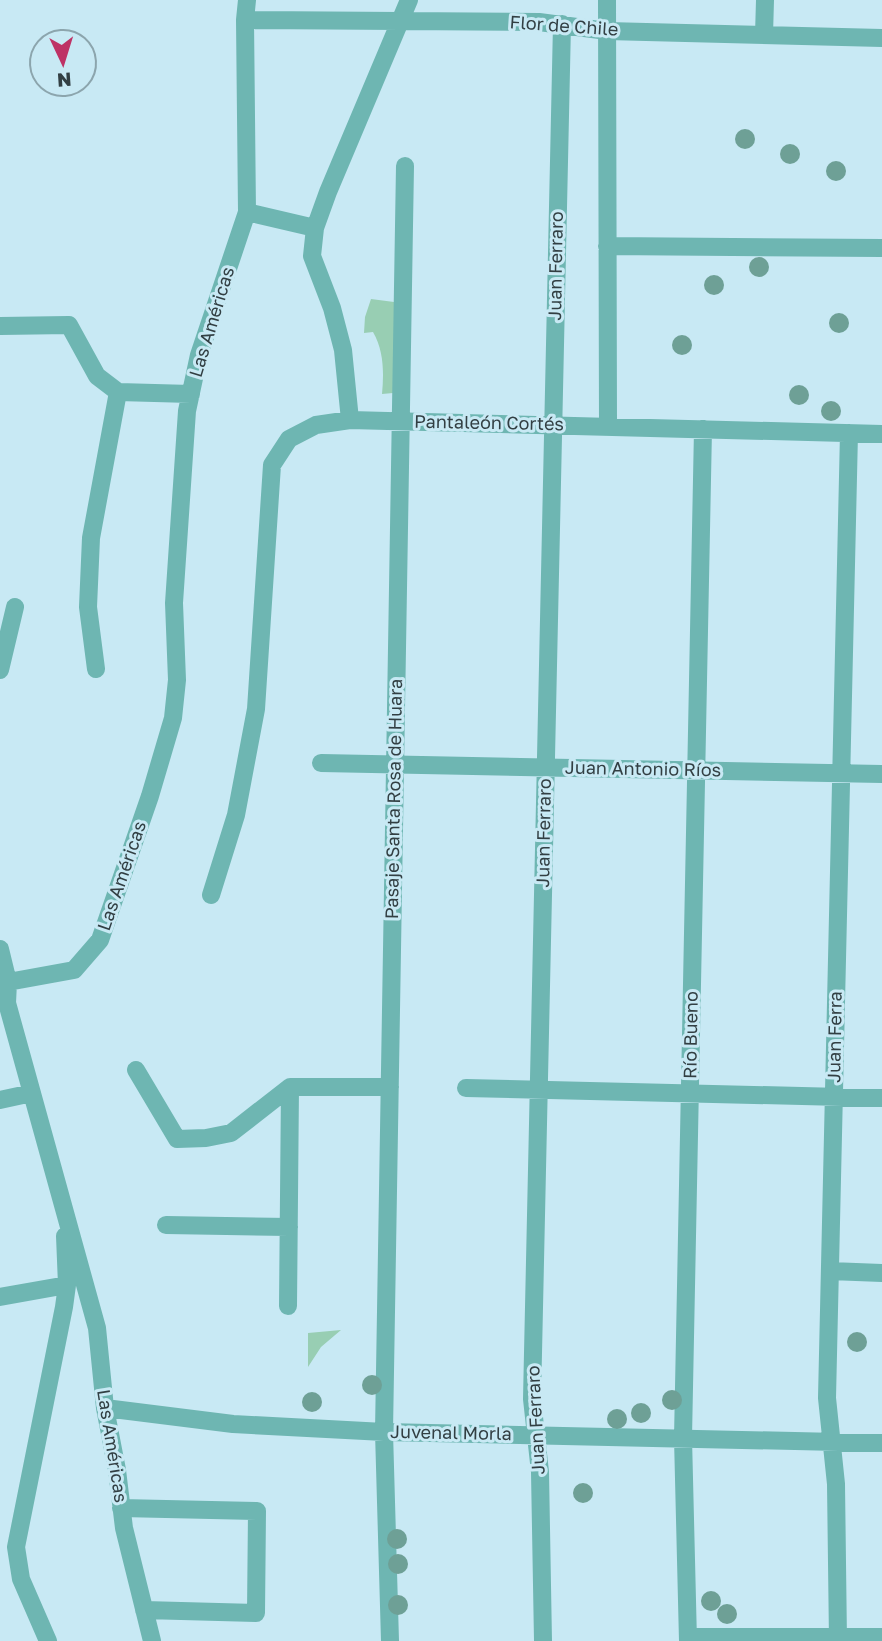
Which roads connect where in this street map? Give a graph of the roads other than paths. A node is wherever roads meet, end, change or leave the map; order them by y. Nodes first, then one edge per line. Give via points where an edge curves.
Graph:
1 (247, 0) edge
2 (409, 0) edge
3 (607, 0) edge
4 (765, 0) edge
5 (245, 20) junction
6 (400, 21) junction
7 (562, 24) junction
8 (607, 31) junction
9 (764, 35) junction
10 (882, 38) edge
11 (405, 166) dead end
12 (247, 212) junction
13 (315, 228) junction
14 (607, 246) junction
15 (882, 248) edge
16 (0, 326) edge
17 (118, 391) junction
18 (191, 394) junction
19 (350, 420) junction
20 (401, 421) junction
21 (552, 424) junction
22 (607, 426) junction
23 (703, 429) junction
24 (849, 433) junction
25 (882, 434) edge
26 (15, 607) dead end
27 (96, 669) dead end
28 (0, 670) edge
29 (321, 763) dead end
30 (395, 765) junction
31 (545, 767) junction
32 (696, 770) junction
33 (841, 773) junction
34 (882, 774) edge
35 (211, 895) dead end
36 (0, 949) edge
37 (8, 982) junction
38 (8, 1038) edge
39 (136, 1070) dead end
40 (290, 1087) junction
41 (390, 1087) junction
42 (466, 1088) dead end
43 (538, 1090) junction
44 (32, 1093) junction
45 (690, 1093) junction
46 (834, 1097) junction
47 (882, 1098) edge
48 (0, 1100) edge
49 (64, 1208) junction
50 (166, 1225) dead end
51 (289, 1227) junction
52 (830, 1271) junction
53 (882, 1273) edge
54 (66, 1285) junction
55 (0, 1297) edge
56 (288, 1306) dead end
57 (105, 1408) junction
58 (384, 1432) junction
59 (536, 1435) junction
60 (683, 1438) junction
61 (831, 1441) junction
62 (882, 1443) edge
63 (121, 1508) junction
64 (144, 1610) junction
65 (882, 1637) edge
66 (688, 1639) edge
67 (838, 1639) edge
68 (48, 1641) edge
69 (152, 1641) edge
70 (390, 1641) edge
71 (542, 1641) edge

1 - 5 street, Las Américas
2 - 6 street
3 - 8 street
4 - 9 street
5 - 6 street, Flor de Chile
5 - 12 street, Las Américas
6 - 7 street, Flor de Chile
6 - 13 street
7 - 8 street, Flor de Chile
7 - 21 street, Juan Ferraro
8 - 9 street, Flor de Chile
8 - 14 street
9 - 10 street, Flor de Chile
11 - 20 street, Pasaje Santa Rosa de Huara
12 - 13 street
12 - 18 street, Las Américas via 199,355
13 - 19 street via 312,256 343,350
14 - 15 street
14 - 22 street
16 - 17 street via 69,325 97,376
17 - 18 street
17 - 27 street via 91,538 88,607
18 - 37 street, Las Américas via 174,603 177,680 173,718 150,796 100,940 74,970
19 - 20 street, Pantaleón Cortés
19 - 35 street, Pantaleón Cortés via 316,425 289,439 272,465 256,709 236,815
20 - 21 street, Pantaleón Cortés
20 - 30 street, Pasaje Santa Rosa de Huara
21 - 22 street, Pantaleón Cortés
21 - 31 street, Juan Ferraro
22 - 23 street, Pantaleón Cortés
23 - 24 street, Pantaleón Cortés
23 - 32 street, Río Bueno
24 - 25 street, Pantaleón Cortés
24 - 33 street, Juan Ferra
26 - 28 street
29 - 30 street, Juan Antonio Ríos
30 - 31 street, Juan Antonio Ríos
30 - 41 street, Pasaje Santa Rosa de Huara
31 - 32 street, Juan Antonio Ríos
31 - 43 street, Juan Ferraro
32 - 33 street, Juan Antonio Ríos
32 - 45 street, Río Bueno
33 - 34 street, Juan Antonio Ríos
33 - 46 street, Juan Ferra
36 - 37 street
37 - 38 street, Las Américas
38 - 44 street, Las Américas
39 - 40 street via 177,1139 231,1133
40 - 41 street
40 - 51 street
41 - 58 street, Pasaje Santa Rosa de Huara
42 - 43 street
43 - 45 street
43 - 59 street, Juan Ferraro via 532,1399
44 - 48 street
44 - 49 street, Las Américas
45 - 46 street
45 - 60 street, Río Bueno
46 - 47 street
46 - 52 street, Juan Ferra
49 - 54 street
49 - 57 street, Las Américas via 97,1328
50 - 51 street
51 - 56 street
52 - 53 street
52 - 61 street, Juan Ferra via 827,1398
54 - 55 street
54 - 68 street via 16,1547 21,1579
57 - 58 street, Juvenal Morla via 233,1424
57 - 63 street, Las Américas
58 - 59 street, Juvenal Morla
58 - 70 street, Pasaje Santa Rosa de Huara
59 - 60 street, Juvenal Morla
59 - 71 street, Juan Ferraro
60 - 61 street, Juvenal Morla
60 - 66 street, Río Bueno
61 - 62 street, Juvenal Morla
61 - 67 street, Juan Ferra
63 - 64 street, Las Américas
63 - 64 street via 257,1511 256,1613
64 - 69 street, Las Américas
65 - 67 street
66 - 67 street

